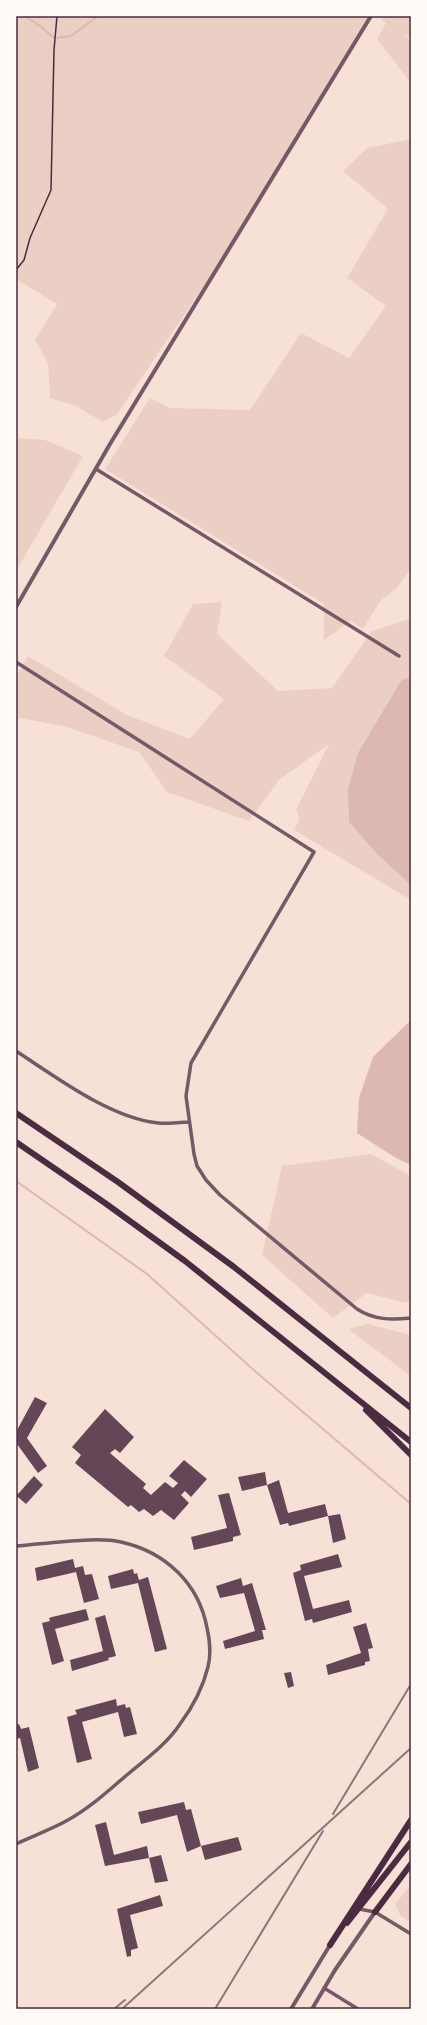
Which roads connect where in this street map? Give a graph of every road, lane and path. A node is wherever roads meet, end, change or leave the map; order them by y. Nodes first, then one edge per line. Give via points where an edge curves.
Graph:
1 (57, 16) edge
2 (371, 16) edge
3 (16, 270) edge
4 (96, 469) junction
5 (16, 607) edge
6 (399, 656) dead end
7 (16, 662) edge
8 (16, 1051) edge
9 (16, 1113) edge
10 (189, 1122) junction
11 (16, 1142) edge
12 (411, 1318) edge
13 (344, 1388) junction
14 (411, 1408) edge
15 (411, 1442) edge
16 (411, 1455) edge
17 (16, 1546) edge
18 (411, 1820) edge
19 (411, 1842) edge
20 (16, 1844) edge
21 (411, 1864) edge
22 (359, 1909) junction
23 (375, 1912) junction
24 (411, 1934) edge
25 (330, 1945) junction
26 (307, 1984) junction
27 (324, 1988) junction
28 (292, 2009) edge
29 (295, 2009) edge
30 (312, 2009) edge
31 (358, 2009) edge

1 - 3 path via 51,190 30,238 24,260
2 - 4 street
4 - 5 street
4 - 6 street
7 - 10 street via 314,852 191,1063 186,1096
8 - 10 street via 83,1095 116,1110 157,1123
9 - 14 highway via 118,1182 228,1262
10 - 12 street via 198,1166 206,1180 220,1195 357,1309 368,1316 382,1319
11 - 13 highway via 154,1238
13 - 15 highway
13 - 16 highway
17 - 20 street via 95,1540 120,1542 147,1550 163,1559 187,1582 202,1608 209,1640 209,1660 205,1678 191,1706 180,1724 157,1749 82,1812
18 - 25 highway
19 - 22 highway
21 - 23 highway
22 - 23 street
22 - 25 highway
23 - 24 street
23 - 27 street
25 - 26 street
26 - 28 street
26 - 29 street
27 - 30 street
27 - 31 street

